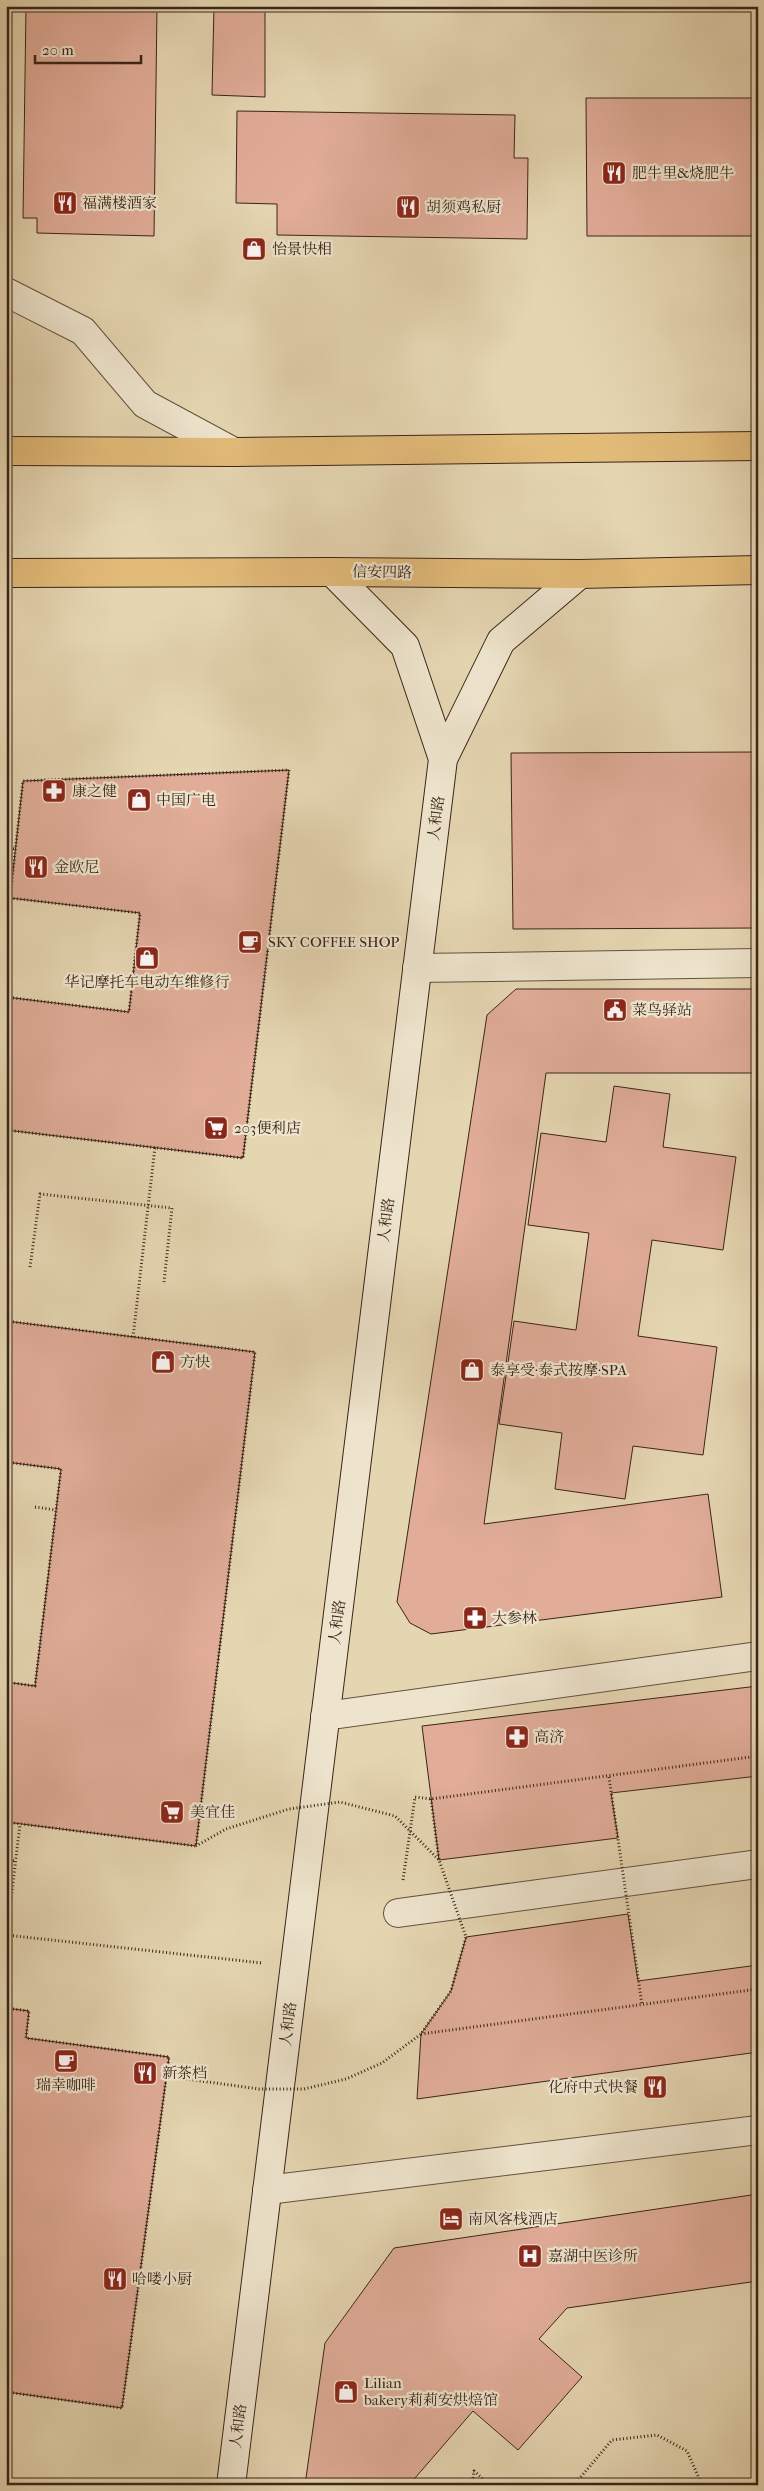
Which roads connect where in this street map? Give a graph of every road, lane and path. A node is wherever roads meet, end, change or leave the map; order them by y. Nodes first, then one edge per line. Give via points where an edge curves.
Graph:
1 (6, 292) edge
2 (758, 446) edge
3 (6, 451) edge
4 (234, 452) junction
5 (758, 570) edge
6 (332, 572) junction
7 (6, 573) edge
8 (580, 574) junction
9 (443, 759) junction
10 (6, 848) edge
11 (15, 849) junction
12 (758, 963) edge
13 (417, 968) junction
14 (6, 998) edge
15 (6, 1130) edge
16 (155, 1147) junction
17 (148, 1207) junction
18 (30, 1267) dead end
19 (164, 1282) dead end
20 (6, 1320) edge
21 (133, 1337) junction
22 (6, 1462) edge
23 (35, 1507) dead end
24 (56, 1510) junction
25 (758, 1656) edge
26 (6, 1682) edge
27 (325, 1716) junction
28 (758, 1756) edge
29 (608, 1777) junction
30 (432, 1799) junction
31 (6, 1822) edge
32 (20, 1824) junction
33 (196, 1846) junction
34 (6, 1860) edge
35 (439, 1860) junction
36 (16, 1861) junction
37 (758, 1864) edge
38 (398, 1913) joint
39 (6, 1935) edge
40 (6, 1942) edge
41 (295, 1967) junction
42 (758, 1990) edge
43 (642, 2005) junction
44 (6, 2008) edge
45 (421, 2034) junction
46 (166, 2076) dead end
47 (758, 2130) edge
48 (267, 2190) junction
49 (6, 2400) edge
50 (231, 2485) edge
51 (472, 2485) edge
52 (490, 2485) edge
53 (574, 2485) edge
54 (702, 2485) edge

1 - 4 street via 83,331 145,404
2 - 4 main road
3 - 4 main road
5 - 8 main road, 信安四路
6 - 7 main road, 信安四路
6 - 8 main road, 信安四路
6 - 9 street via 405,646
8 - 9 street via 501,641
9 - 13 street, 人和路
10 - 11 path
11 - 14 path via 10,898 140,913 129,1012
11 - 16 path via 23,781 288,770 244,1158
12 - 13 street
13 - 27 street, 人和路
15 - 16 path
16 - 17 path
17 - 18 path via 40,1194
17 - 19 path via 172,1208
17 - 21 path
20 - 21 path
21 - 33 path via 255,1352
22 - 24 path via 61,1469
23 - 24 path
24 - 26 path via 35,1686
25 - 27 street
27 - 41 street, 人和路
28 - 29 path
29 - 30 path
29 - 43 path, bridge
30 - 35 path
30 - 38 path via 415,1797
31 - 32 path
32 - 33 path
32 - 36 path, bridge
33 - 35 path, bridge via 226,1829 289,1809 340,1802 395,1816
34 - 36 path
35 - 45 path, bridge via 466,1937 451,1991
36 - 40 path, bridge
37 - 38 street
39 - 41 path
41 - 48 street, 人和路
42 - 43 path
43 - 45 path
44 - 49 path via 29,2011 26,2038 168,2057 122,2408 7,2392
45 - 46 path, bridge via 382,2063 346,2079 304,2089 259,2089
47 - 48 street
48 - 50 street, 人和路
51 - 52 path via 474,2471
53 - 54 path via 612,2440 656,2435 687,2451

